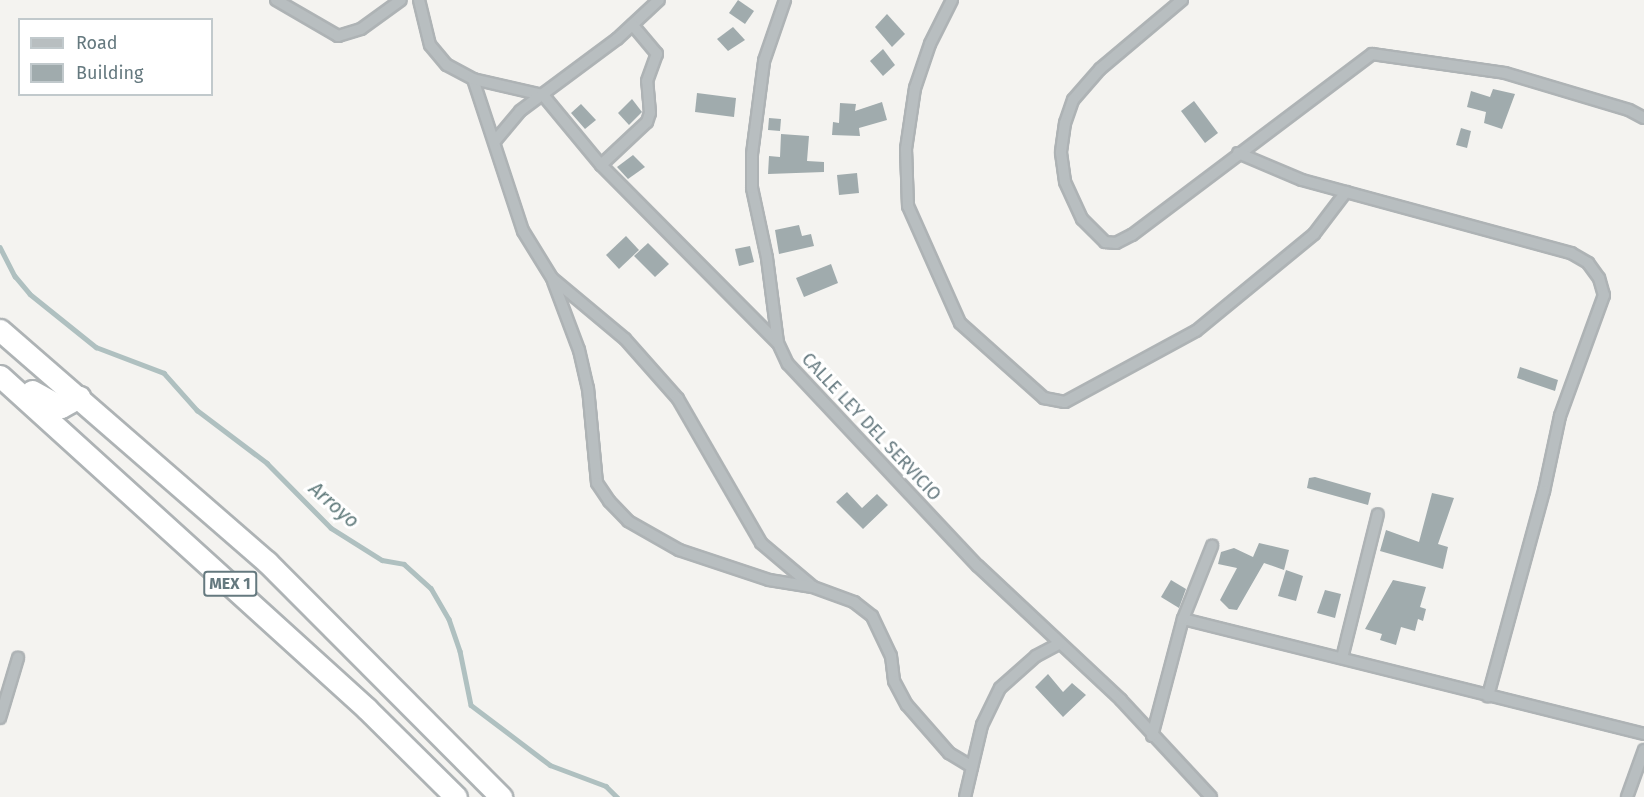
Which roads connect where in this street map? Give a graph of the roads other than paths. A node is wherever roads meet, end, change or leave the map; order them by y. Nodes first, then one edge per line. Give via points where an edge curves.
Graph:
1 (276, 0) edge
2 (294, 0) edge
3 (401, 0) edge
4 (419, 0) edge
5 (659, 0) edge
6 (784, 0) edge
7 (952, 0) edge
8 (1182, 0) edge
9 (300, 17) junction
10 (633, 25) junction
11 (473, 78) junction
12 (543, 95) junction
13 (1644, 118) edge
14 (495, 141) junction
15 (1238, 153) junction
16 (601, 165) junction
17 (1346, 192) junction
18 (552, 278) junction
19 (0, 330) edge
20 (778, 343) junction
21 (0, 375) edge
22 (79, 397) junction
23 (1378, 514) dead end
24 (1212, 546) dead end
25 (813, 587) junction
26 (1183, 620) junction
27 (1060, 643) junction
28 (18, 658) dead end
29 (1342, 658) junction
30 (1488, 696) junction
31 (0, 718) edge
32 (1644, 734) edge
33 (1152, 736) junction
34 (1644, 750) edge
35 (972, 767) junction
36 (1213, 796) edge
37 (456, 797) edge
38 (501, 797) edge
39 (965, 797) edge
40 (1627, 797) edge

1 - 9 street
2 - 9 street
3 - 9 street via 351,34 327,33
4 - 11 street via 430,45 447,65
5 - 10 street
6 - 20 street via 764,61 752,154 752,188 772,285
7 - 17 street via 930,44 915,88 906,149 908,206 960,323 1044,398 1065,402 1196,331 1314,234
8 - 15 street via 1100,69 1074,100 1065,123 1061,153 1065,182 1082,219 1095,236 1116,243 1132,236
10 - 12 street
10 - 16 street via 657,54 647,81 650,113 647,122
11 - 12 street
11 - 14 street via 483,117
12 - 14 street via 520,111
12 - 16 street, CALLE LEY DEL SERVICIO
13 - 15 street via 1505,73 1372,54
14 - 18 street via 523,231
15 - 17 street via 1271,169
16 - 20 street, CALLE LEY DEL SERVICIO
17 - 30 street via 1571,253 1588,263 1599,278 1604,295 1560,416 1544,491
18 - 25 street via 645,359 678,399 760,543
18 - 25 street via 579,350 588,388 597,483 609,501 628,521 679,550 769,580
19 - 22 highway, MEX 1
20 - 27 street, CALLE LEY DEL SERVICIO via 788,364 978,566
21 - 22 highway via 11,377 60,407
21 - 37 highway, MEX 1 via 367,709
22 - 38 highway, MEX 1 via 267,562
23 - 29 street
24 - 26 street
25 - 35 street via 854,602 872,616 891,656 894,681 907,705 949,753
26 - 29 street
26 - 33 street
27 - 33 street, CALLE LEY DEL SERVICIO via 1121,699
27 - 35 street via 1036,656 1000,688 982,725
28 - 31 street
29 - 30 street
30 - 32 street
33 - 36 street, CALLE LEY DEL SERVICIO
34 - 40 street
35 - 39 street

